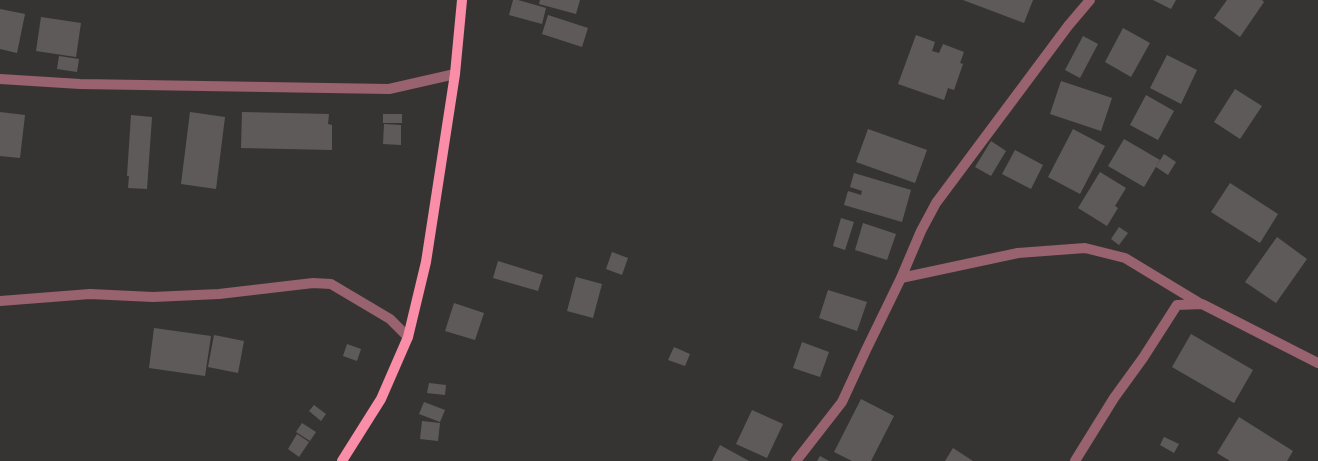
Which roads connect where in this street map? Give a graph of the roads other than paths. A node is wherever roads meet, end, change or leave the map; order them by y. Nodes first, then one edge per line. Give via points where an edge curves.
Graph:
1 (462, 0) edge
2 (1090, 0) edge
3 (455, 74) junction
4 (0, 79) edge
5 (902, 278) junction
6 (0, 300) edge
7 (1202, 304) junction
8 (408, 337) junction
9 (1318, 363) edge
10 (342, 461) edge
11 (796, 461) edge
12 (1075, 461) edge

1 - 3 main road
2 - 5 street via 936,203
3 - 4 street via 389,89 80,84
3 - 8 main road via 426,262
5 - 7 street via 1018,253 1085,248 1125,258
5 - 11 street via 842,402
6 - 8 street via 90,294 153,297 219,294 313,283 331,284 390,319
7 - 9 street
7 - 12 street via 1177,305
8 - 10 main road via 381,399

